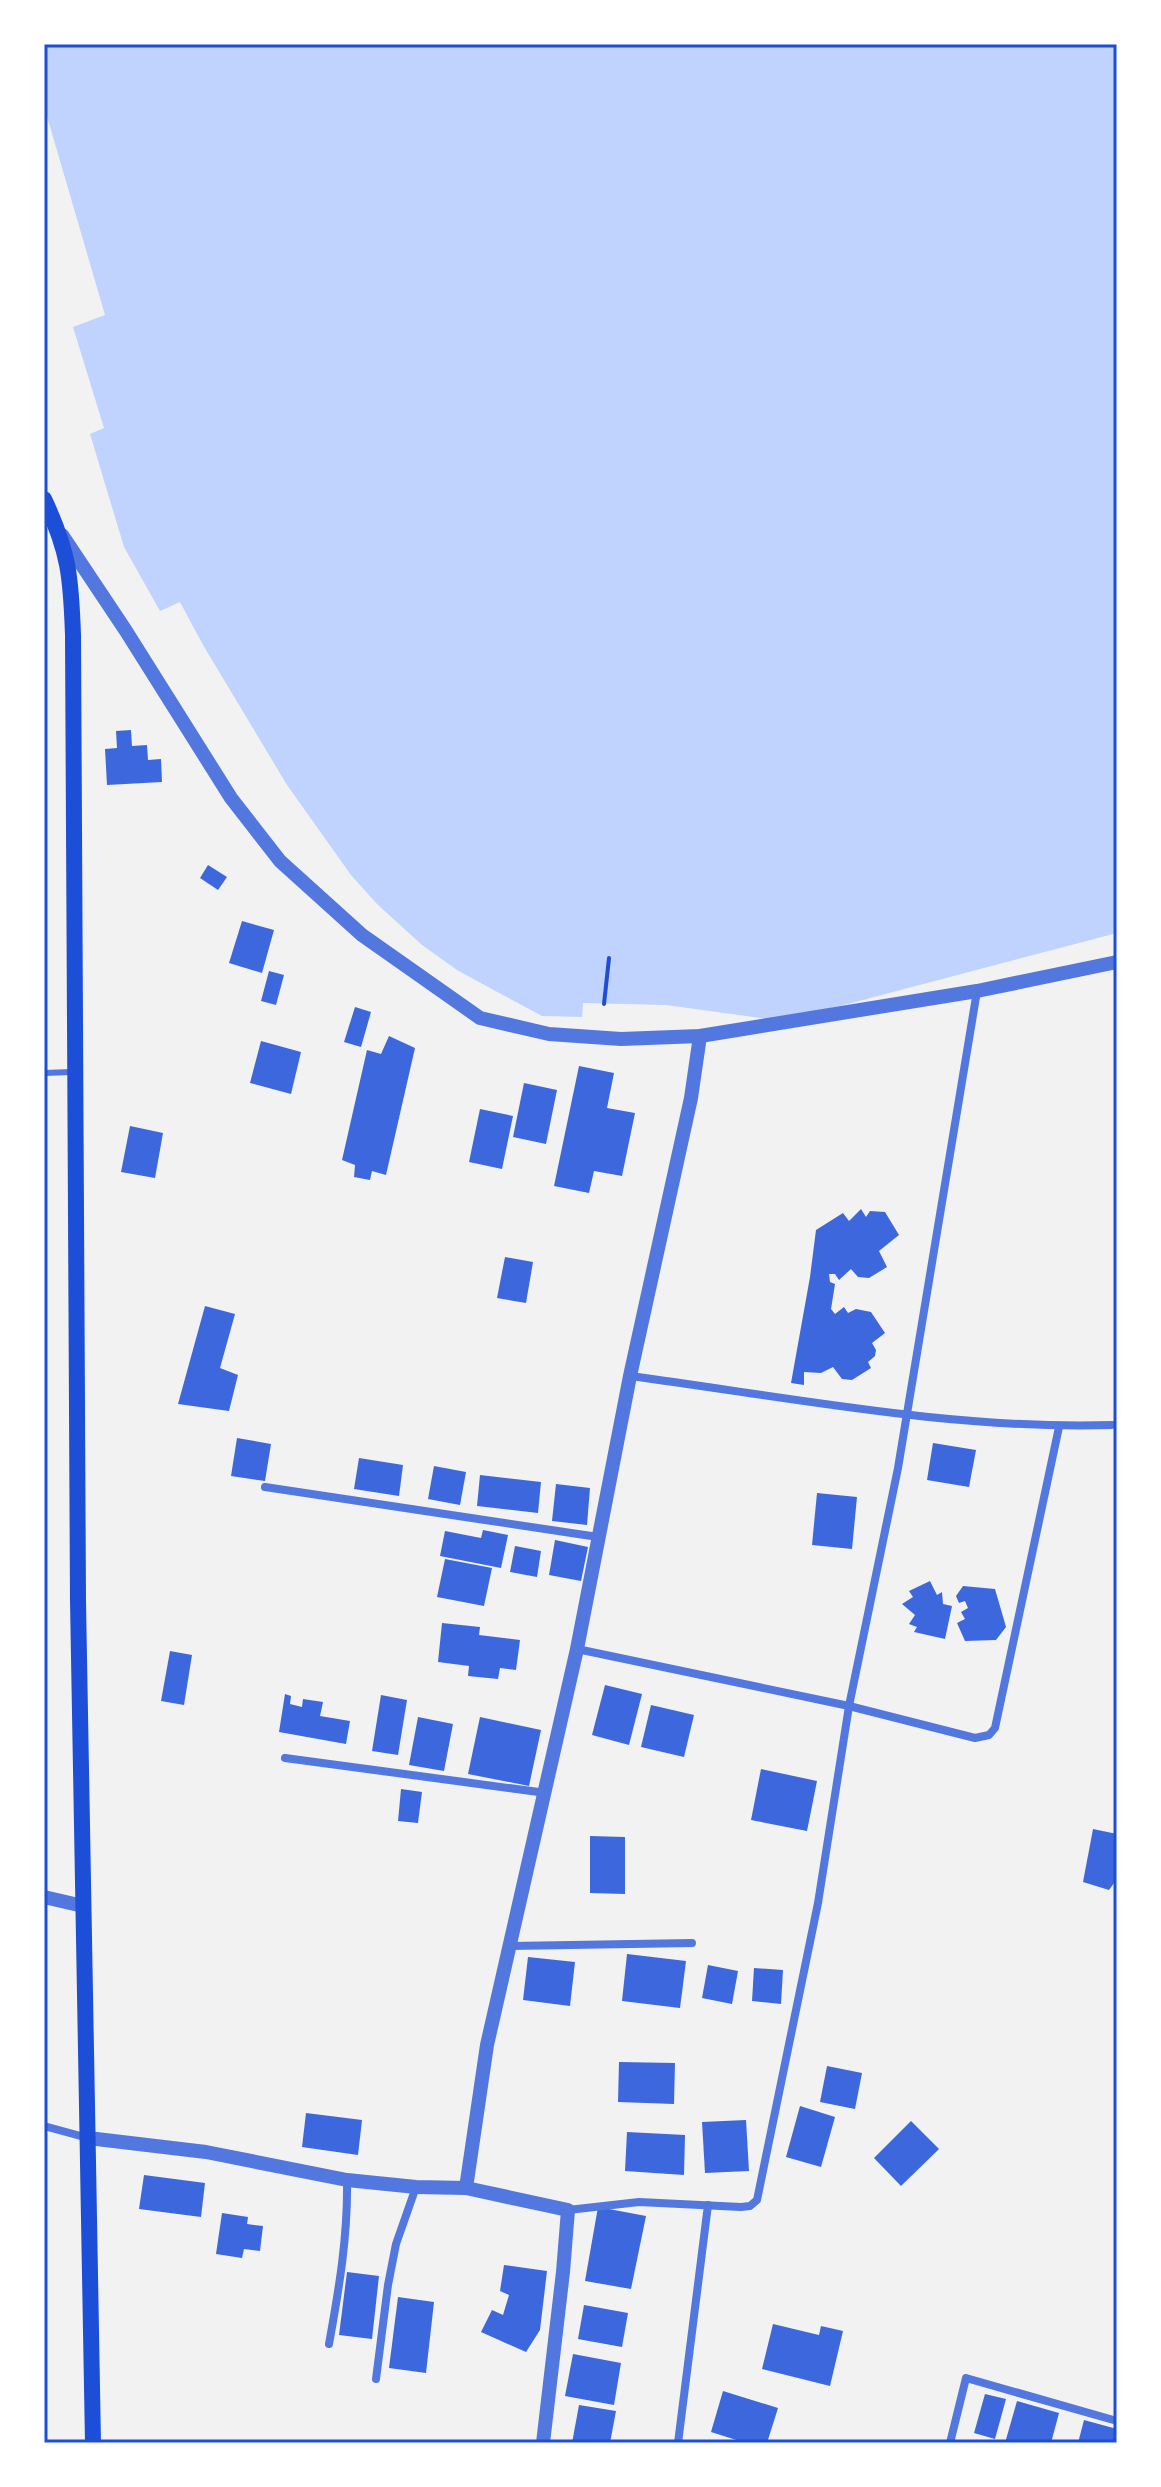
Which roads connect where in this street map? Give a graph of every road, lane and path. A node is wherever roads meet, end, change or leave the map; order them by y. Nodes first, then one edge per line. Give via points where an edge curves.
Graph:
1 (44, 499) edge
2 (61, 535) junction
3 (609, 958) dead end
4 (1117, 962) edge
5 (977, 991) junction
6 (604, 1004) dead end
7 (700, 1036) junction
8 (76, 1072) junction
9 (44, 1073) edge
10 (630, 1376) junction
11 (905, 1413) junction
12 (1112, 1425) dead end
13 (1059, 1427) junction
14 (265, 1487) dead end
15 (598, 1537) junction
16 (577, 1649) junction
17 (849, 1706) junction
18 (285, 1758) dead end
19 (546, 1793) junction
20 (44, 1897) edge
21 (83, 1906) junction
22 (692, 1943) dead end
23 (510, 1946) junction
24 (44, 2126) edge
25 (88, 2138) junction
26 (347, 2180) junction
27 (416, 2187) junction
28 (466, 2188) junction
29 (708, 2205) junction
30 (568, 2210) junction
31 (329, 2344) dead end
32 (376, 2379) dead end
33 (1117, 2421) edge
34 (93, 2443) edge
35 (543, 2443) edge
36 (678, 2443) edge
37 (950, 2443) edge

1 - 2 main road
2 - 7 street via 231,798 280,861 362,935 480,1018 549,1034 621,1039
2 - 8 main road via 69,562 73,635
3 - 6 path
4 - 5 street
5 - 7 street
5 - 11 street
7 - 10 street
8 - 9 lane
8 - 21 main road
10 - 11 street
10 - 15 street
11 - 13 street
11 - 17 street
12 - 13 street
13 - 17 street via 995,1728 975,1738
14 - 15 street
15 - 16 street
16 - 17 street
16 - 19 street
17 - 29 street via 818,1903 757,2200 750,2206
18 - 19 street
19 - 23 street
20 - 21 street
21 - 25 main road
22 - 23 street
23 - 28 street via 487,2045
24 - 25 street
25 - 26 street via 206,2152
25 - 34 main road
26 - 27 street
26 - 31 street via 343,2264
27 - 28 street
27 - 32 street via 396,2244
28 - 30 street
29 - 30 street via 639,2202
29 - 36 street
30 - 35 street
33 - 37 street via 966,2378

